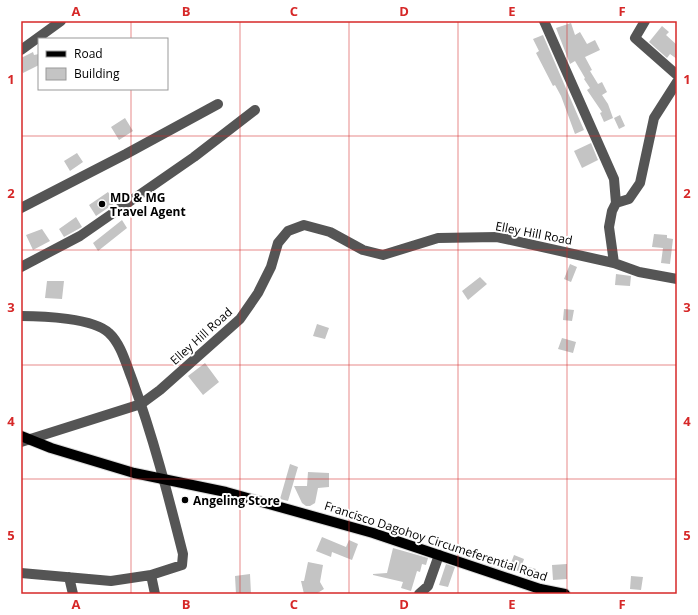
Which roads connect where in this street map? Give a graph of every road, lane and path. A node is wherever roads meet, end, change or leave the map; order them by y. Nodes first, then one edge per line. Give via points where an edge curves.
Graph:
1 (61, 21) edge
2 (544, 21) edge
3 (645, 21) edge
4 (21, 50) edge
5 (677, 75) edge
6 (677, 82) edge
7 (218, 104) dead end
8 (255, 110) dead end
9 (616, 203) junction
10 (21, 208) edge
11 (614, 263) junction
12 (21, 266) edge
13 (677, 279) edge
14 (21, 316) edge
15 (141, 404) junction
16 (23, 439) edge
17 (164, 480) junction
18 (439, 555) junction
19 (21, 573) edge
20 (151, 575) junction
21 (69, 577) junction
22 (73, 594) edge
23 (155, 594) edge
24 (419, 594) edge
25 (565, 594) edge

1 - 4 street
2 - 9 street via 614,179
3 - 5 street via 635,38
6 - 9 street via 654,118 640,183 629,199
7 - 10 street
8 - 12 street via 194,157 80,236
9 - 11 street via 609,227
11 - 13 street, Elley Hill Road via 639,272
11 - 15 street, Elley Hill Road via 497,236 438,238 383,255 363,250 330,232 304,225 288,231 278,243 262,287 240,319
14 - 15 street via 92,323 109,332 121,352
15 - 16 street, Elley Hill Road via 69,428
15 - 17 street
16 - 17 main road, Francisco Dagohoy Circumeferential Road
17 - 18 main road, Francisco Dagohoy Circumeferential Road via 226,492 282,507
17 - 20 street via 183,554 182,565
18 - 24 street via 428,586
18 - 25 main road, Francisco Dagohoy Circumeferential Road via 540,589
19 - 21 street
20 - 21 street via 111,581
20 - 23 street
21 - 22 street

